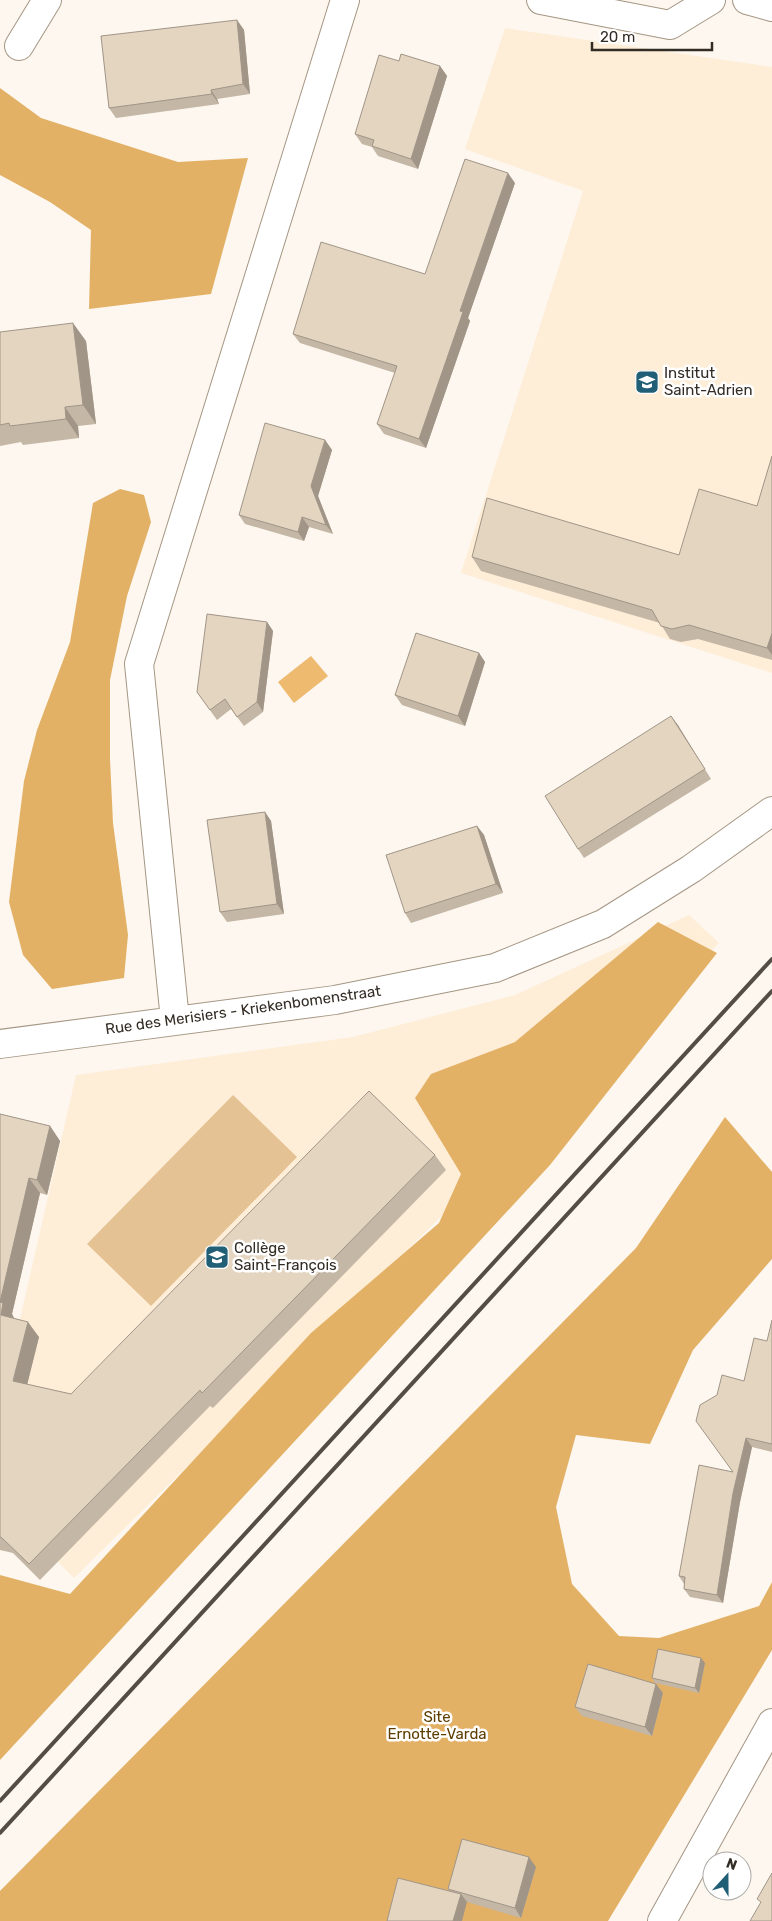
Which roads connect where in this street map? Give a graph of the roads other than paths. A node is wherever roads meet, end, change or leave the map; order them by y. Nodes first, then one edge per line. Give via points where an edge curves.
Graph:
1 (47, 0) edge
2 (345, 0) edge
3 (541, 0) edge
4 (711, 0) edge
5 (747, 0) edge
6 (772, 7) edge
7 (19, 46) dead end
8 (772, 811) edge
9 (175, 1020) junction
10 (0, 1044) edge
11 (772, 1723) edge
12 (662, 1921) edge

1 - 7 street
2 - 9 street via 139,664
3 - 4 street via 670,25
5 - 6 street
8 - 9 street, Rue des Merisiers - Kriekenbomenstraat via 692,870 602,924 495,968 335,1000
9 - 10 street, Rue des Merisiers - Kriekenbomenstraat
11 - 12 street

